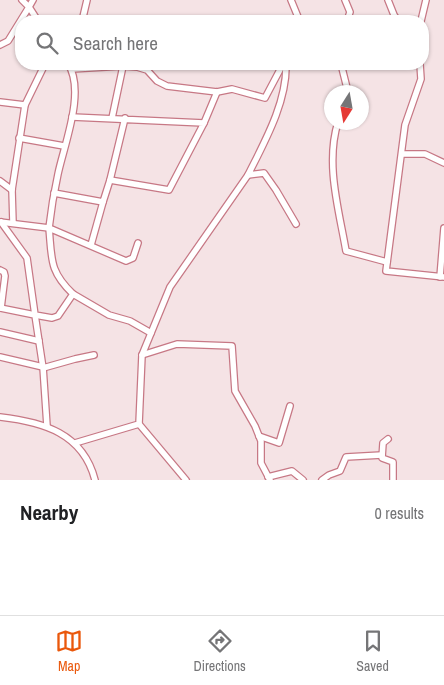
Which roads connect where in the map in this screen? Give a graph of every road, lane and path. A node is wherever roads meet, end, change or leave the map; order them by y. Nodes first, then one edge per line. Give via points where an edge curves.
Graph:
1 (22, 0) edge
2 (33, 0) edge
3 (87, 0) edge
4 (291, 0) edge
5 (345, 0) edge
6 (388, 0) edge
7 (426, 0) edge
8 (29, 8) junction
9 (25, 15) edge
10 (34, 15) edge
11 (84, 15) edge
12 (297, 15) edge
13 (349, 15) edge
14 (394, 15) edge
15 (422, 15) edge
16 (15, 30) edge
17 (0, 45) edge
18 (43, 70) edge
19 (71, 70) edge
20 (122, 70) edge
21 (147, 70) edge
22 (281, 70) edge
23 (285, 70) edge
24 (342, 70) edge
25 (420, 70) edge
26 (346, 85) edge
27 (217, 92) junction
28 (0, 102) edge
29 (24, 105) junction
30 (72, 117) junction
31 (112, 118) junction
32 (126, 118) junction
33 (204, 123) junction
34 (337, 130) edge
35 (19, 138) junction
36 (64, 146) junction
37 (402, 154) junction
38 (444, 163) edge
39 (248, 175) junction
40 (110, 180) junction
41 (0, 181) edge
42 (12, 190) junction
43 (54, 193) junction
44 (103, 202) junction
45 (0, 222) edge
46 (13, 224) junction
47 (296, 224) dead end
48 (49, 228) junction
49 (444, 228) edge
50 (138, 243) dead end
51 (90, 245) junction
52 (387, 262) junction
53 (0, 270) edge
54 (442, 277) edge
55 (73, 294) junction
56 (0, 308) edge
57 (35, 315) junction
58 (0, 332) edge
59 (151, 334) junction
60 (39, 341) junction
61 (142, 354) junction
62 (94, 355) dead end
63 (0, 357) edge
64 (43, 368) junction
65 (290, 406) dead end
66 (0, 417) edge
67 (139, 424) junction
68 (47, 426) junction
69 (259, 436) junction
70 (388, 439) dead end
71 (75, 442) junction
72 (382, 455) junction
73 (269, 479) edge
74 (95, 480) edge
75 (186, 480) edge
76 (303, 480) edge
77 (322, 480) edge
78 (394, 480) edge

1 - 8 street
2 - 8 street
3 - 11 street
4 - 12 street
5 - 13 street
6 - 14 street
7 - 15 street
8 - 9 street
8 - 10 street
16 - 17 street via 8,41
18 - 29 street
19 - 30 street via 75,89
20 - 31 street
21 - 27 street via 167,86
22 - 27 street via 265,98 232,89
23 - 39 street via 271,131
24 - 26 street
25 - 37 street via 421,79 406,125
27 - 33 street
28 - 29 street
29 - 35 street
30 - 31 street
30 - 36 street
31 - 32 street
32 - 33 street
32 - 40 street
33 - 40 street via 169,190
34 - 52 street via 332,156 346,251
35 - 36 street
35 - 42 street
36 - 43 street
37 - 38 street via 425,154
37 - 52 street
39 - 47 street via 264,174
39 - 59 street via 170,287
40 - 44 street
41 - 42 street
42 - 46 street
43 - 44 street
43 - 48 street
44 - 51 street
45 - 46 street
45 - 57 street via 27,258
46 - 48 street
48 - 51 street
48 - 55 street via 54,269 60,282
49 - 54 street
50 - 51 street via 133,258 126,261
52 - 54 street via 386,271
53 - 56 street via 4,276
55 - 57 street via 55,317
55 - 59 street
56 - 57 street
57 - 60 street
58 - 60 street
59 - 61 street
60 - 64 street
61 - 67 street
61 - 69 street via 178,344 232,346 235,391
62 - 64 street
63 - 64 street
64 - 68 street
65 - 69 street via 279,442
66 - 68 street
67 - 71 street
67 - 75 street
68 - 71 street
69 - 73 street via 261,463
70 - 72 street via 382,443
71 - 74 street via 92,468
72 - 77 street via 346,457 340,471
72 - 78 street via 382,458 393,462
73 - 76 street via 292,471

